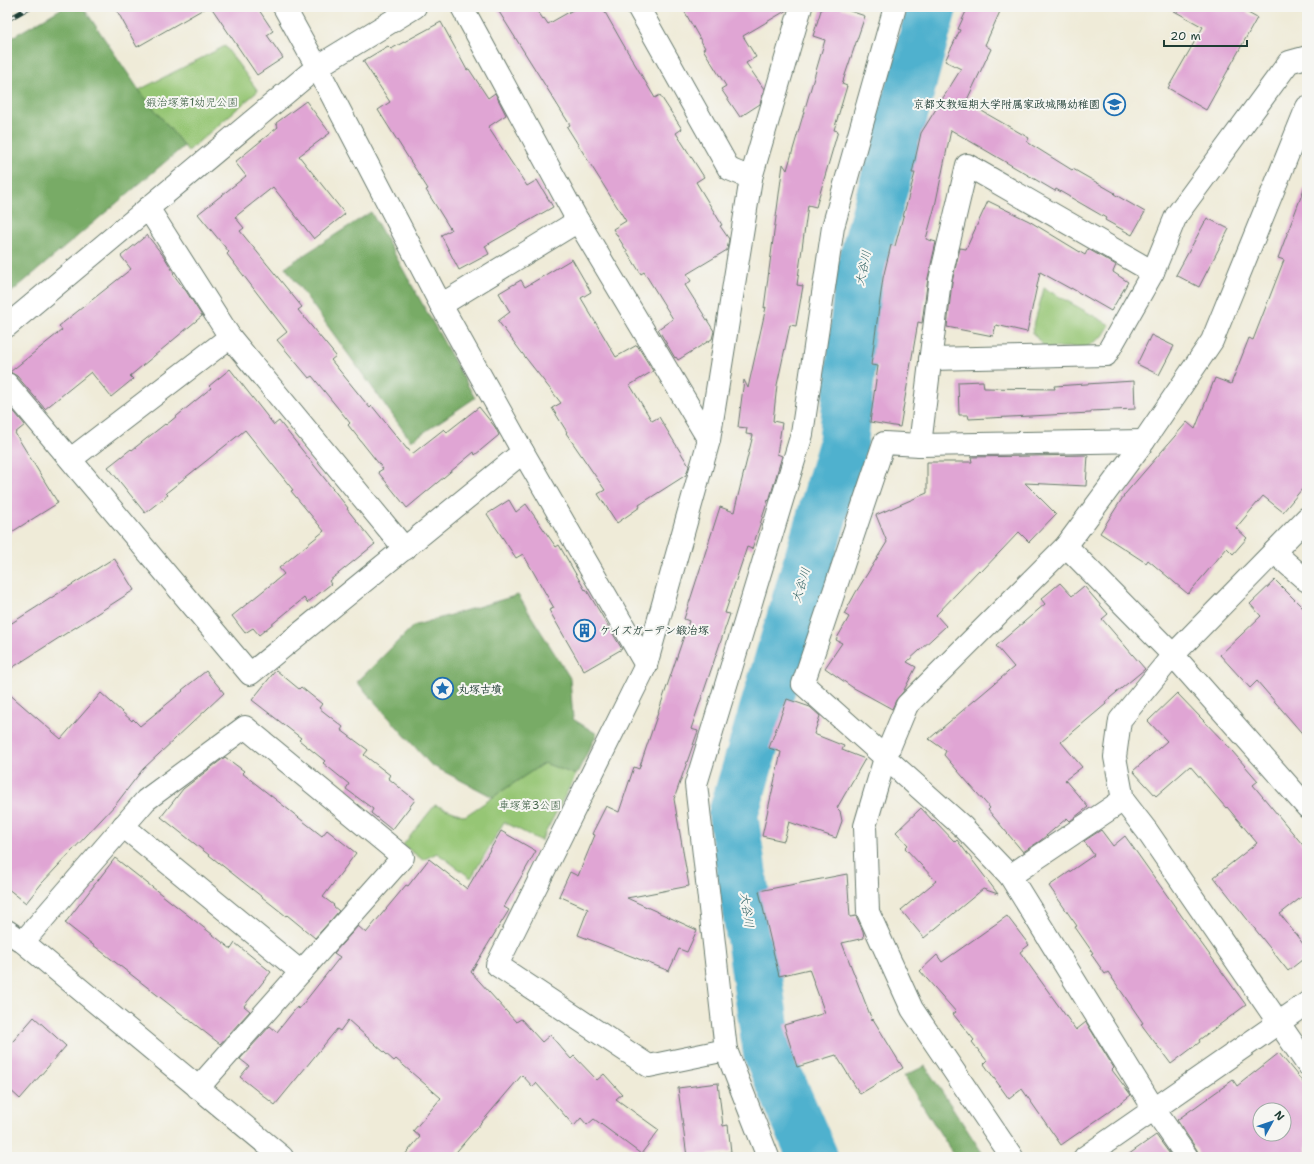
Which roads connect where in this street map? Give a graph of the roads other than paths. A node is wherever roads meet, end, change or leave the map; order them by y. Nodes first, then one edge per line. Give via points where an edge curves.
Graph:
1 (284, 7) edge
2 (415, 7) edge
3 (462, 7) edge
4 (638, 7) edge
5 (801, 7) edge
6 (896, 7) edge
7 (1307, 57) edge
8 (318, 67) junction
9 (1307, 107) edge
10 (751, 178) junction
11 (148, 208) junction
12 (578, 222) junction
13 (1153, 272) junction
14 (441, 305) junction
15 (7, 326) edge
16 (230, 337) junction
17 (930, 359) junction
18 (7, 384) edge
19 (709, 440) junction
20 (1144, 441) junction
21 (920, 445) junction
22 (523, 452) junction
23 (71, 460) junction
24 (1307, 518) edge
25 (1066, 546) junction
26 (404, 549) junction
27 (1274, 552) junction
28 (1307, 581) edge
29 (1173, 655) junction
30 (646, 665) junction
31 (885, 758) junction
32 (1123, 800) junction
33 (1307, 807) edge
34 (123, 826) junction
35 (1010, 876) junction
36 (15, 936) edge
37 (301, 972) junction
38 (1307, 1003) edge
39 (1279, 1023) junction
40 (726, 1050) junction
41 (1307, 1064) edge
42 (198, 1088) junction
43 (1154, 1109) junction
44 (282, 1157) edge
45 (768, 1157) edge
46 (1012, 1157) edge
47 (1085, 1157) edge
48 (1187, 1157) edge

1 - 8 street
2 - 8 street
3 - 12 street
4 - 10 street via 729,169
5 - 10 street
6 - 40 street via 833,227 802,434 696,784
7 - 13 street via 1289,62 1176,216
8 - 11 street
8 - 14 street
9 - 20 street via 1212,341
10 - 19 street
11 - 15 street
11 - 16 street
12 - 14 street
12 - 19 street
13 - 17 street via 1106,355
13 - 17 street via 967,165 940,280
14 - 22 street
16 - 23 street
16 - 26 street
17 - 21 street
18 - 23 street
19 - 30 street
20 - 21 street
20 - 25 street
21 - 31 street via 884,443 803,684
22 - 26 street
22 - 30 street
23 - 26 street via 250,674
24 - 27 street
25 - 29 street
25 - 31 street via 907,705
27 - 28 street
27 - 29 street
29 - 32 street via 1120,720 1115,757
29 - 33 street
30 - 40 street via 497,965 649,1066
31 - 35 street via 963,826
31 - 46 street via 865,826 868,912 912,1009
32 - 35 street
32 - 39 street
34 - 36 street
34 - 37 street
34 - 37 street via 146,800 245,726 402,857
35 - 43 street
36 - 42 street
37 - 42 street
38 - 39 street
39 - 41 street
39 - 43 street
40 - 45 street
42 - 44 street
43 - 47 street
43 - 48 street

